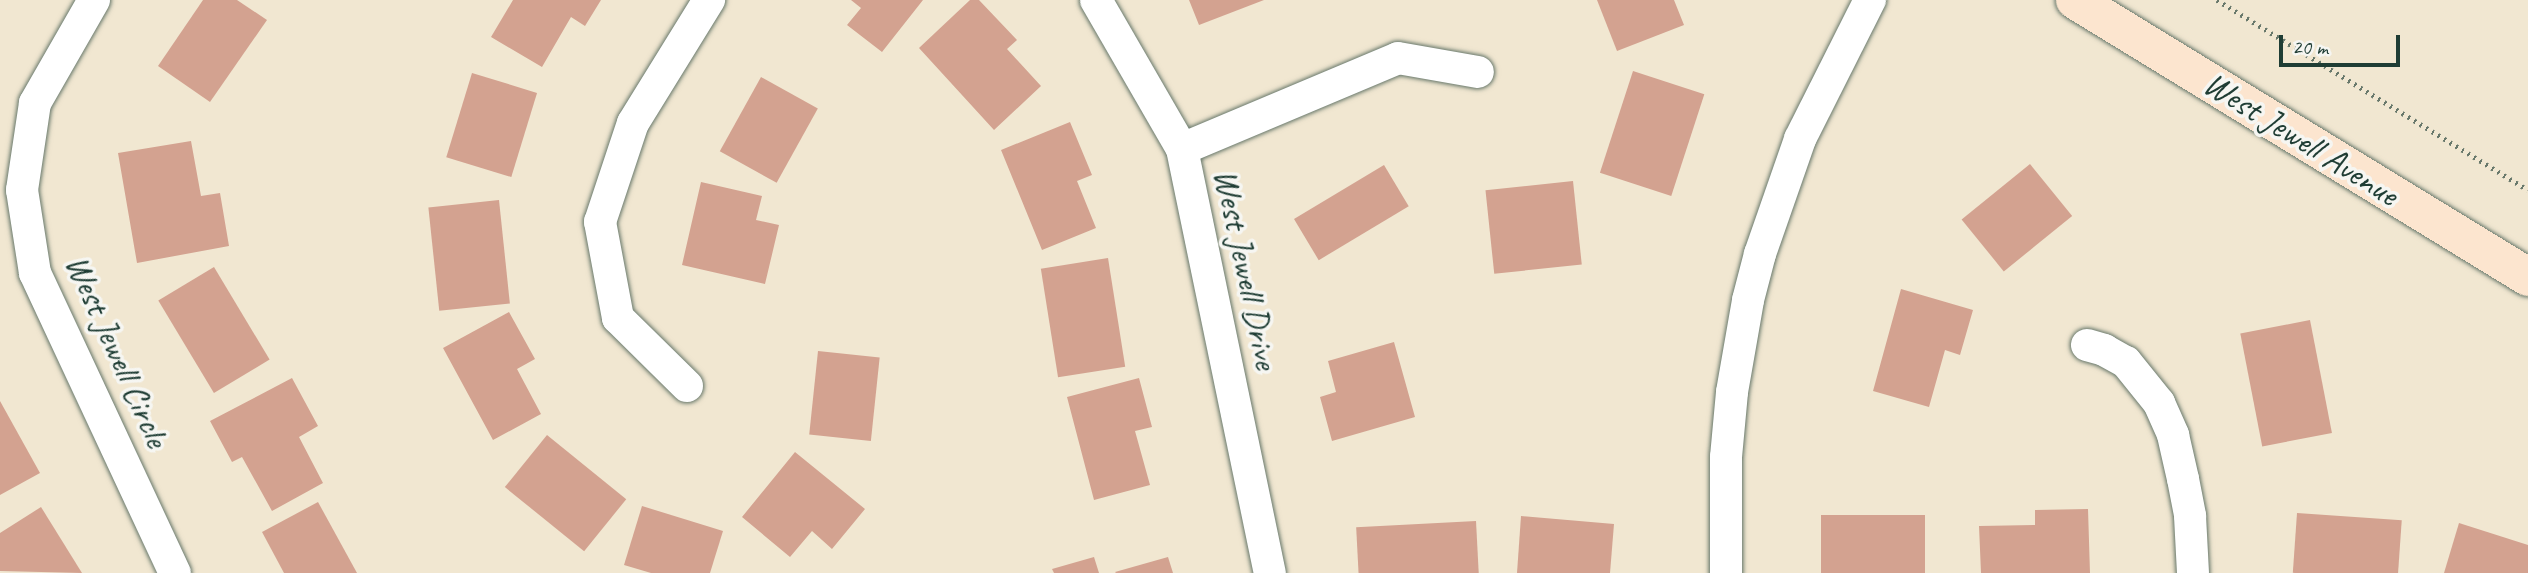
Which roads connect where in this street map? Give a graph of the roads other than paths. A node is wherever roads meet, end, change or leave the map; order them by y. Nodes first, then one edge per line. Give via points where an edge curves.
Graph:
1 (94, 0) edge
2 (709, 0) edge
3 (1096, 0) edge
4 (1870, 0) edge
5 (2075, 0) edge
6 (1478, 72) dead end
7 (1182, 149) junction
8 (2528, 277) edge
9 (2087, 345) dead end
10 (687, 386) dead end
11 (175, 573) edge
12 (1270, 573) edge
13 (1726, 573) edge
14 (2193, 573) edge

1 - 11 street, West Jewell Circle via 35,103 22,190 36,273
2 - 10 street via 633,122 600,222 618,318
3 - 7 street, West Jewell Drive
4 - 13 street via 1800,139 1748,300 1732,392
5 - 8 main road, West Jewell Avenue
6 - 7 street via 1398,58
7 - 12 street, West Jewell Drive
9 - 14 street via 2126,362 2159,403 2173,435 2183,479

